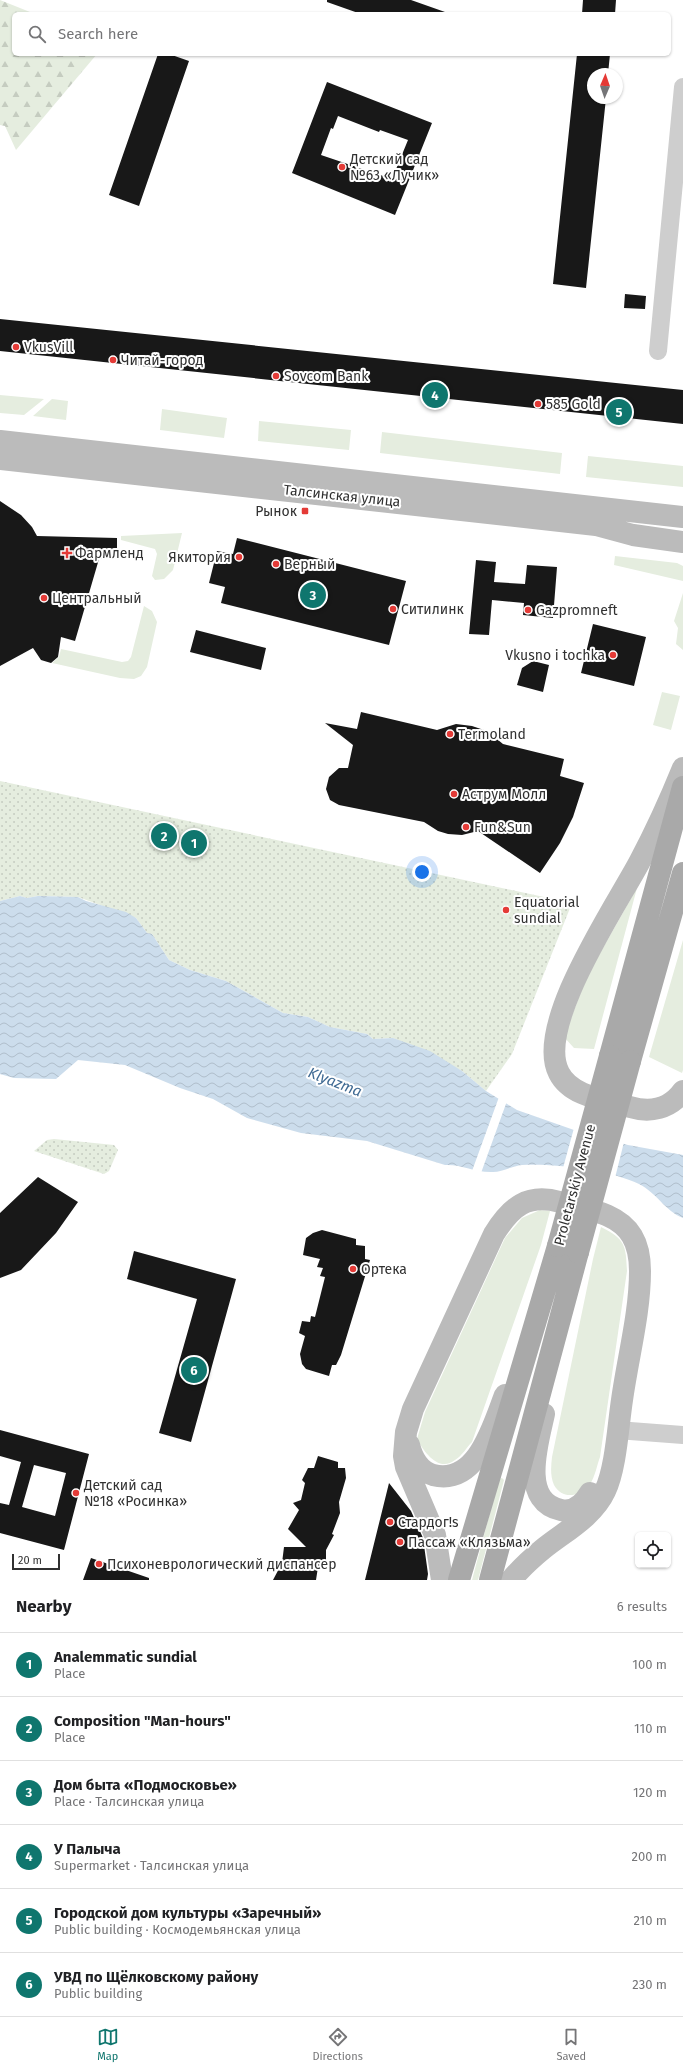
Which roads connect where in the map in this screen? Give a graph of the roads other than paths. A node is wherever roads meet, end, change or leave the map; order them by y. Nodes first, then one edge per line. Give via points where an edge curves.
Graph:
1 (683, 87) edge
2 (658, 351) dead end
3 (0, 441) edge
4 (0, 459) edge
5 (683, 517) edge
6 (683, 542) edge
7 (683, 768) edge
8 (683, 787) edge
9 (683, 873) edge
10 (683, 1091) edge
11 (568, 1249) junction
12 (547, 1286) junction
13 (569, 1289) junction
14 (618, 1430) junction
15 (406, 1432) junction
16 (683, 1435) edge
17 (614, 1454) junction
18 (442, 1580) edge
19 (459, 1580) edge
20 (490, 1580) edge
21 (511, 1580) edge

1 - 2 street
3 - 5 main road, Талсинская улица
4 - 6 main road, Талсинская улица via 596,525 633,535
7 - 10 main road via 656,831 571,989 557,1028 553,1048 555,1064 563,1080 584,1093 638,1110 648,1110 666,1106
8 - 11 main road, Proletarskiy Avenue, bridge via 610,1056
9 - 11 main road, Proletarskiy Avenue, bridge via 630,1061
11 - 12 main road, Proletarskiy Avenue
11 - 13 main road, Proletarskiy Avenue
12 - 15 main road via 488,1439 472,1462 452,1476 430,1474 421,1468 411,1453
12 - 19 main road, Proletarskiy Avenue
13 - 17 main road via 536,1452 535,1485 538,1494 552,1508 570,1510 586,1499
13 - 20 main road, Proletarskiy Avenue
14 - 15 main road via 637,1301 640,1271 638,1250 624,1225 615,1219 554,1200 542,1199 522,1203 510,1211 494,1234 423,1387
14 - 16 street
14 - 17 main road
15 - 18 main road via 406,1467 435,1535
17 - 21 main road via 607,1486 600,1500 589,1513 520,1569

